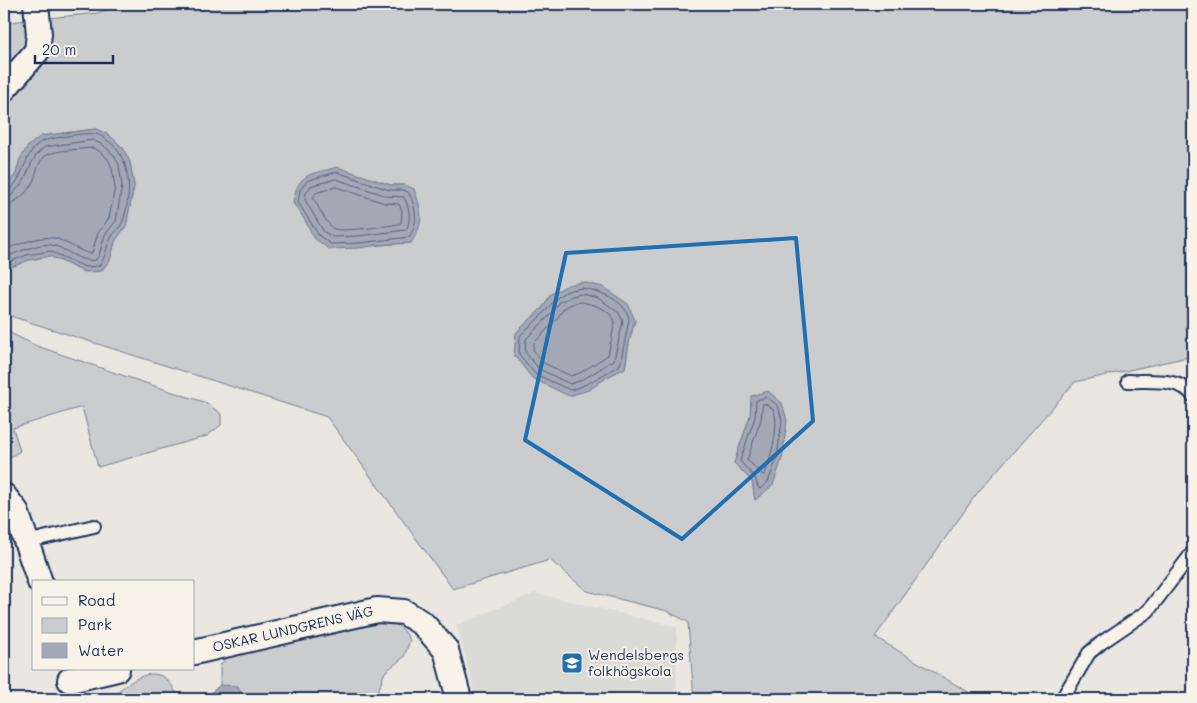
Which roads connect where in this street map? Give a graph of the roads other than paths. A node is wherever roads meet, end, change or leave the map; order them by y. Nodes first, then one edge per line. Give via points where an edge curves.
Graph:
1 (36, 4) edge
2 (4, 89) edge
3 (1128, 381) dead end
4 (1193, 396) edge
5 (4, 496) edge
6 (94, 526) dead end
7 (26, 542) junction
8 (1193, 552) edge
9 (39, 580) edge
10 (195, 652) edge
11 (114, 670) edge
12 (72, 683) edge
13 (459, 699) edge
14 (1062, 699) edge

1 - 2 street via 38,51
3 - 4 lane via 1172,383 1190,390
5 - 7 street via 16,511
6 - 7 lane
7 - 9 street
8 - 14 lane via 1148,611 1089,653
10 - 13 street, OSKAR LUNDGRENS VÄG via 377,610 404,612 423,624 446,650
11 - 12 street

